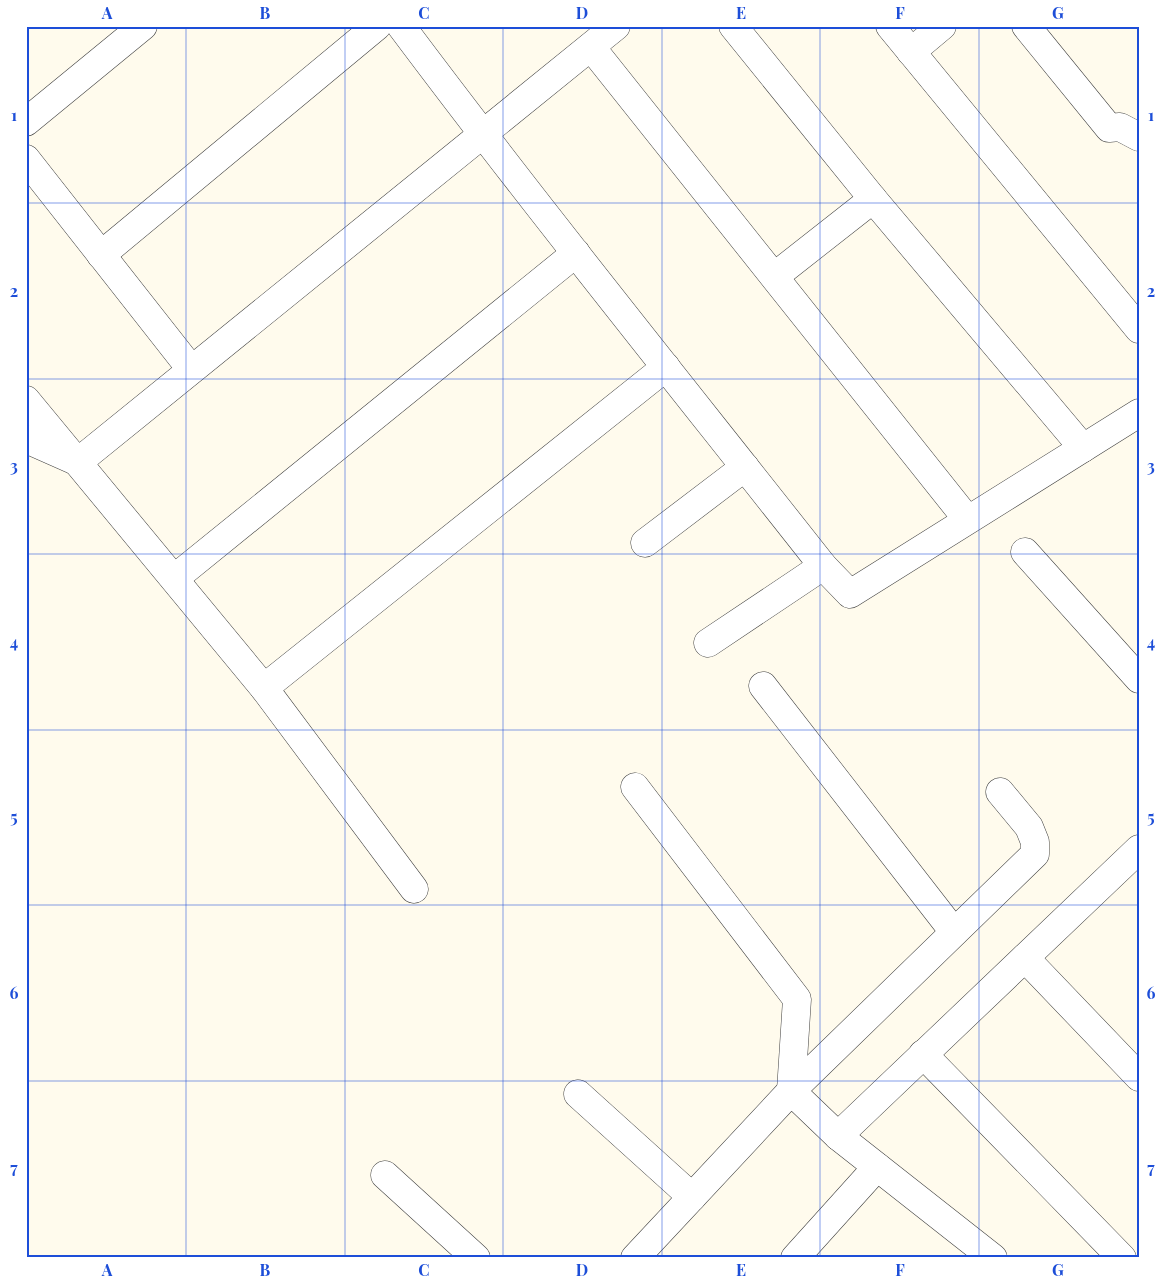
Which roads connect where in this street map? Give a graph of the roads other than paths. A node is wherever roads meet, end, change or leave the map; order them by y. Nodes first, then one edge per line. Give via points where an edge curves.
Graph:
1 (143, 26) edge
2 (377, 26) edge
3 (401, 26) edge
4 (616, 26) edge
5 (733, 26) edge
6 (890, 26) edge
7 (942, 26) edge
8 (1026, 26) edge
9 (591, 47) junction
10 (911, 52) junction
11 (26, 122) edge
12 (482, 134) junction
13 (1139, 137) edge
14 (26, 159) edge
15 (872, 199) junction
16 (576, 253) junction
17 (101, 255) junction
18 (775, 276) junction
19 (1139, 329) edge
20 (666, 367) junction
21 (191, 369) junction
22 (26, 400) edge
23 (1139, 414) edge
24 (26, 439) edge
25 (1083, 448) junction
26 (78, 462) junction
27 (746, 467) junction
28 (967, 519) junction
29 (645, 543) dead end
30 (1025, 552) dead end
31 (823, 566) junction
32 (175, 578) junction
33 (708, 643) dead end
34 (1139, 679) edge
35 (763, 686) dead end
36 (264, 688) junction
37 (636, 787) dead end
38 (1000, 792) dead end
39 (1134, 864) edge
40 (414, 889) dead end
41 (954, 932) junction
42 (1025, 958) junction
43 (923, 1054) junction
44 (1139, 1077) edge
45 (791, 1091) junction
46 (578, 1094) dead end
47 (838, 1136) junction
48 (877, 1167) junction
49 (385, 1175) dead end
50 (692, 1197) junction
51 (985, 1255) edge
52 (476, 1258) edge
53 (635, 1258) edge
54 (795, 1258) edge
55 (1122, 1258) edge

1 - 11 street
2 - 17 street
3 - 12 street
4 - 9 street
5 - 15 street
6 - 10 street
7 - 10 street
8 - 13 street via 1109,128 1120,127
9 - 12 street
9 - 18 street
10 - 19 street
12 - 16 street
12 - 21 street
14 - 17 street
15 - 18 street
15 - 25 street
16 - 20 street
16 - 32 street
17 - 21 street
18 - 28 street
20 - 27 street
20 - 36 street
21 - 26 street
22 - 26 street
23 - 25 street
24 - 26 street
25 - 28 street
26 - 32 street
27 - 29 street
27 - 31 street
28 - 31 street via 850,594
30 - 34 street
31 - 33 street
32 - 36 street
35 - 41 street
36 - 40 street
37 - 45 street via 797,999
38 - 41 street via 1029,828 1035,842 1035,854
39 - 42 street
41 - 45 street
42 - 43 street
42 - 44 street
43 - 47 street
43 - 55 street
45 - 47 street
45 - 50 street
46 - 50 street
47 - 48 street
48 - 51 street
48 - 54 street
49 - 52 street
50 - 53 street

